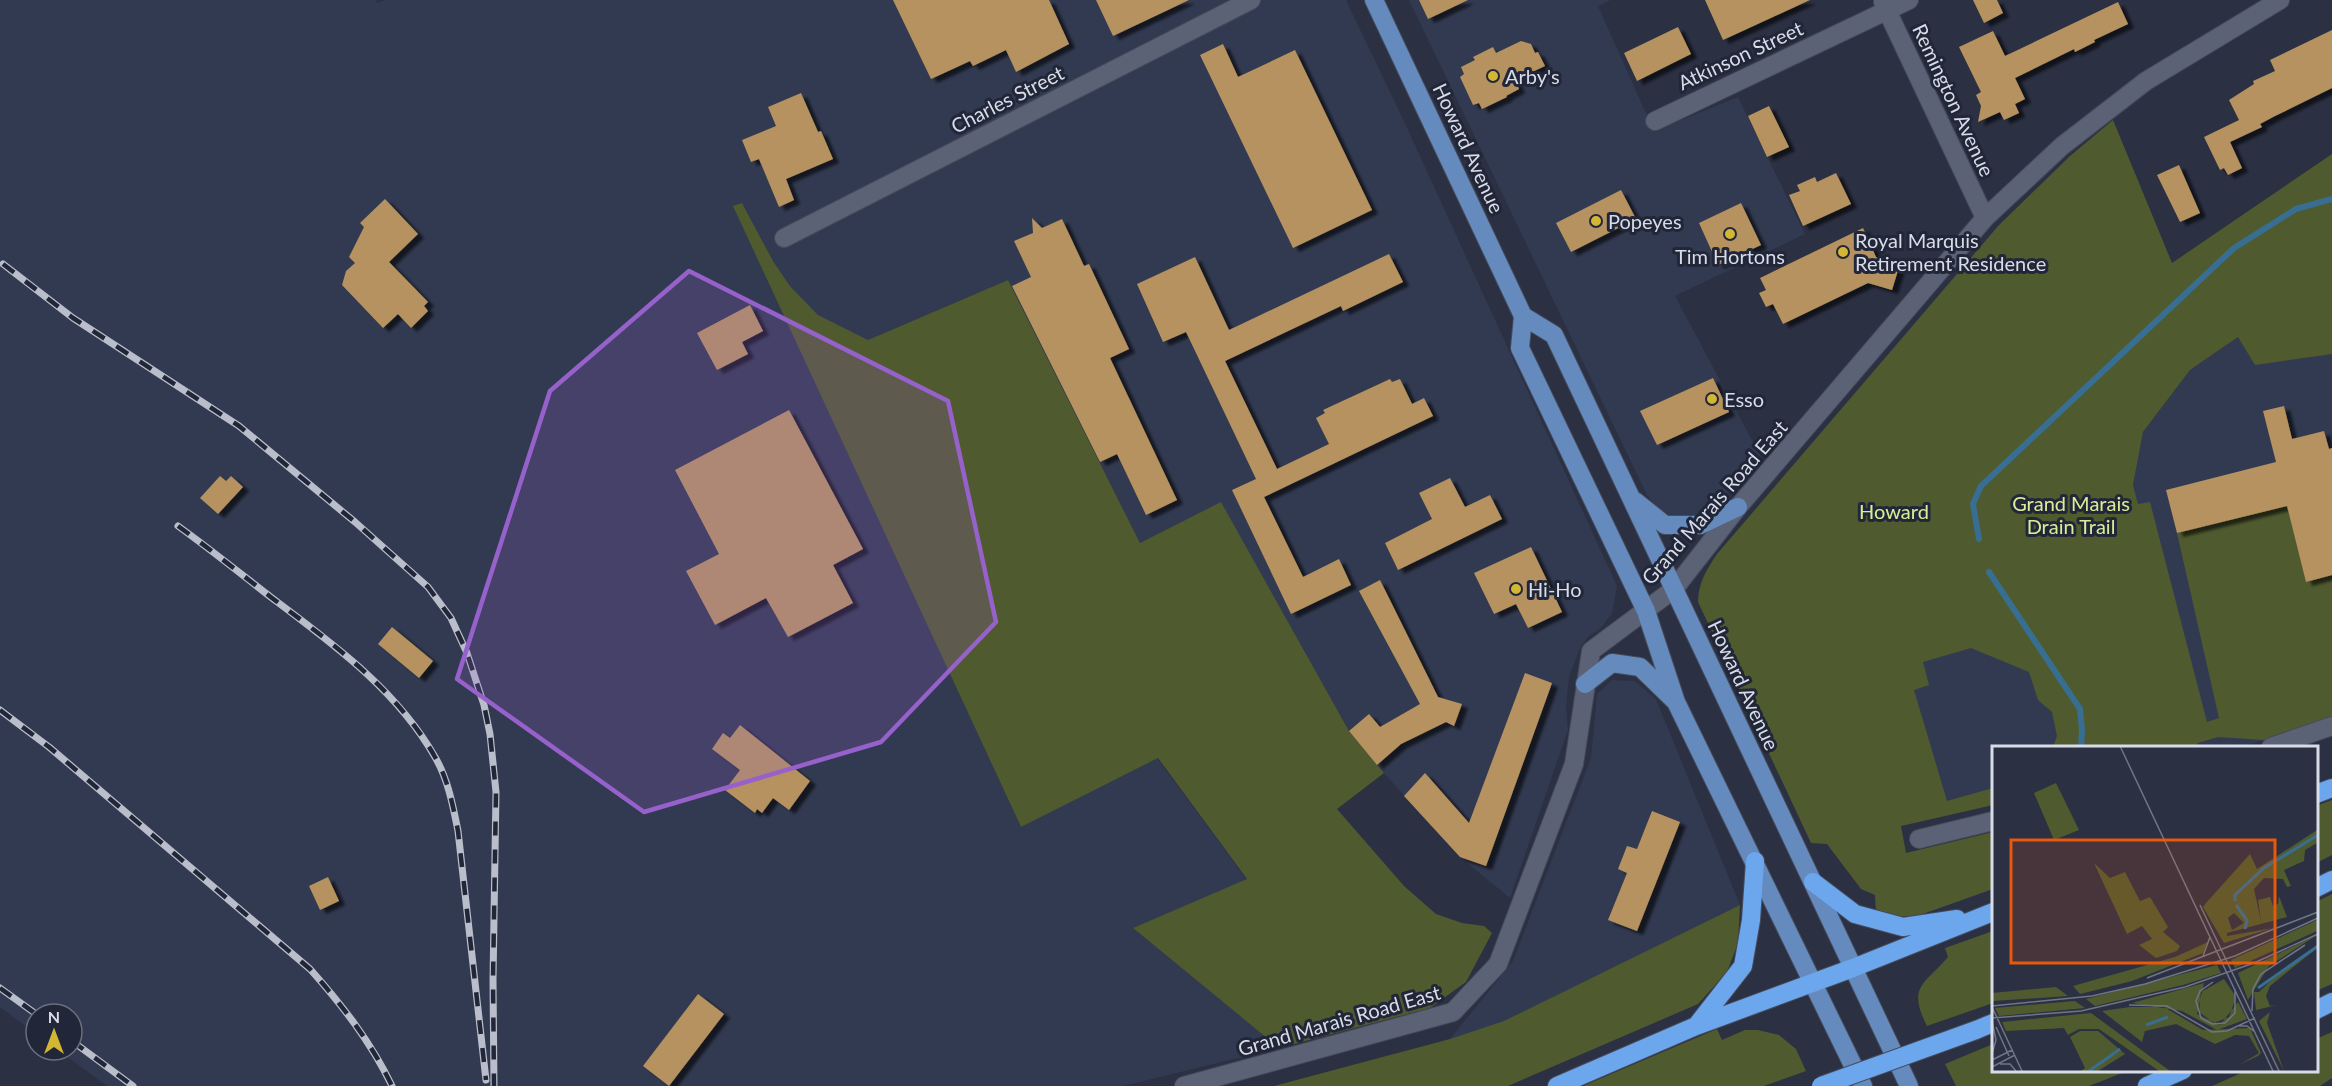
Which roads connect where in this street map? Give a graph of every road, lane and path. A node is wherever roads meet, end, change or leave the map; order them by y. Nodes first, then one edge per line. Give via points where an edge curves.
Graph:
1 (1251, 0) edge
2 (1374, 0) edge
3 (1910, 0) edge
4 (2280, 0) edge
5 (1885, 5) edge
6 (1655, 120) dead end
7 (1985, 218) junction
8 (784, 238) dead end
9 (1523, 316) junction
10 (1632, 498) junction
11 (1738, 507) junction
12 (1674, 589) junction
13 (1646, 611) junction
14 (1585, 684) junction
15 (1677, 702) junction
16 (2332, 726) edge
17 (2274, 746) edge
18 (2332, 788) edge
19 (2317, 794) edge
20 (1992, 821) edge
21 (1919, 839) dead end
22 (1755, 861) junction
23 (2332, 880) edge
24 (1813, 882) junction
25 (2317, 888) edge
26 (1989, 913) edge
27 (1853, 968) junction
28 (1811, 982) junction
29 (2332, 1002) edge
30 (2317, 1010) edge
31 (1696, 1026) junction
32 (1985, 1026) edge
33 (2181, 1071) edge
34 (1184, 1086) edge
35 (1557, 1086) edge
36 (1821, 1086) edge
37 (1863, 1086) edge
38 (1909, 1086) edge
39 (2147, 1086) edge

1 - 8 street, Charles Street
2 - 9 main road, Howard Avenue
3 - 5 street, Atkinson Street
4 - 7 street, Grand Marais Road East via 2146,81 2062,146
5 - 6 street, Atkinson Street
5 - 7 street, Remington Avenue
7 - 11 street, Grand Marais Road East
9 - 10 main road, Howard Avenue via 1554,335
9 - 13 main road via 1520,348
10 - 11 main road via 1665,525 1700,525
10 - 12 main road, Howard Avenue
11 - 12 street, Grand Marais Road East
12 - 13 street, Grand Marais Road East
12 - 24 main road, Howard Avenue
13 - 14 street, Grand Marais Road East via 1591,651
13 - 15 main road
14 - 15 main road via 1612,663 1640,667
14 - 34 street, Grand Marais Road East via 1574,764 1498,964 1454,1012
15 - 22 main road
16 - 17 street
18 - 19 highway
20 - 21 street
22 - 28 main road
22 - 31 highway via 1743,966
23 - 25 highway
24 - 26 highway via 1855,914 1903,927
24 - 27 main road, Howard Avenue
26 - 27 highway
27 - 28 highway
27 - 38 main road, Howard Avenue
28 - 31 highway
28 - 37 main road
29 - 30 highway
31 - 35 highway
32 - 36 highway, bridge
33 - 39 highway

